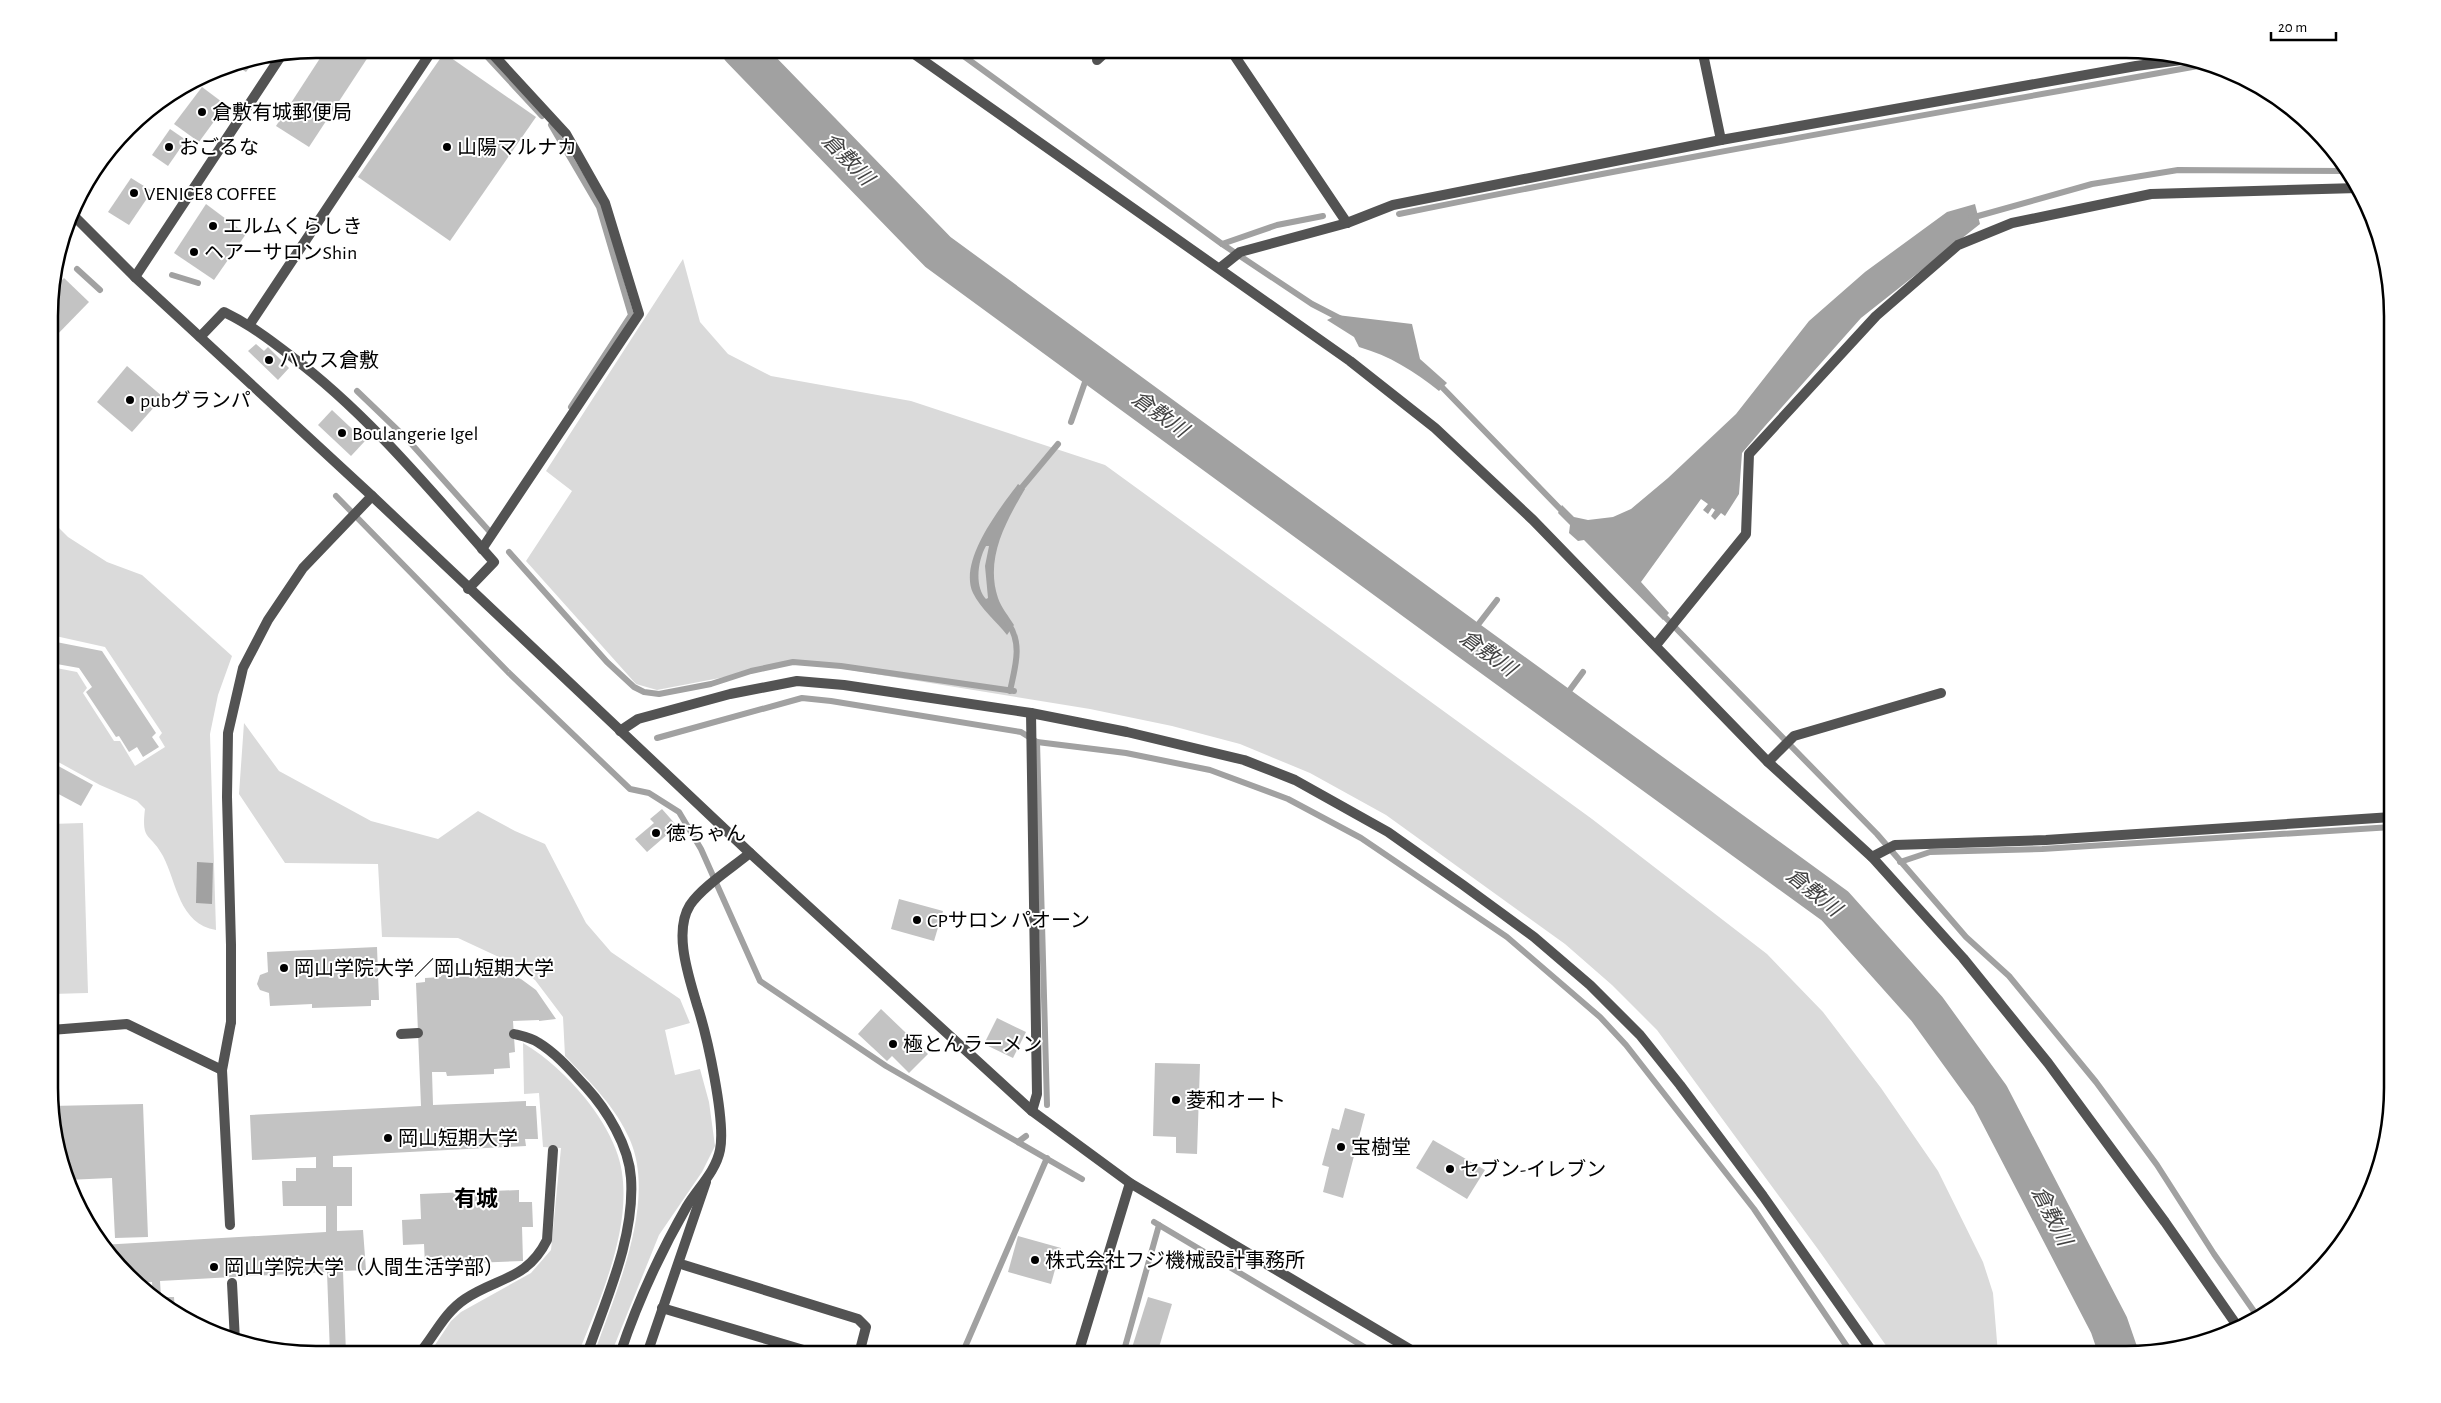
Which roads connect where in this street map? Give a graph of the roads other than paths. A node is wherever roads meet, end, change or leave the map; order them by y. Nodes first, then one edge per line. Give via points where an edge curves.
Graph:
1 (427, 58) edge
2 (496, 58) edge
3 (920, 58) edge
4 (1236, 58) edge
5 (1704, 58) edge
6 (278, 60) edge
7 (2171, 61) edge
8 (1721, 140) junction
9 (2350, 188) edge
10 (76, 218) edge
11 (1346, 223) junction
12 (1220, 268) junction
13 (135, 277) junction
14 (250, 324) junction
15 (200, 337) junction
16 (372, 496) junction
17 (482, 549) junction
18 (468, 589) junction
19 (1656, 645) junction
20 (1941, 693) dead end
21 (1031, 713) junction
22 (620, 731) junction
23 (1768, 762) junction
24 (2383, 818) edge
25 (750, 854) junction
26 (1872, 857) junction
27 (58, 1029) edge
28 (418, 1033) dead end
29 (401, 1034) dead end
30 (514, 1034) dead end
31 (222, 1070) junction
32 (1032, 1111) junction
33 (553, 1150) dead end
34 (707, 1178) junction
35 (1130, 1183) junction
36 (230, 1225) dead end
37 (684, 1266) dead end
38 (232, 1283) dead end
39 (662, 1308) junction
40 (2234, 1322) edge
41 (235, 1333) edge
42 (424, 1346) edge
43 (590, 1346) edge
44 (623, 1346) edge
45 (650, 1346) edge
46 (790, 1346) edge
47 (862, 1346) edge
48 (1080, 1346) edge
49 (1405, 1346) edge
50 (1868, 1346) edge

1 - 14 street
2 - 17 street via 566,134 604,203 639,314
3 - 12 street
4 - 11 street
5 - 8 street
6 - 13 street
7 - 8 street
8 - 11 street via 1393,205
9 - 19 street via 2151,194 2012,223 1958,246 1876,316 1749,454 1746,534
10 - 13 street
11 - 12 street via 1235,255
12 - 19 street via 1350,361 1435,428 1533,520
13 - 15 street
14 - 15 street via 224,312
14 - 17 street via 318,376 368,424
15 - 16 street
16 - 18 street
16 - 31 street via 303,568 268,620 242,668 228,733 231,1022
17 - 18 street via 494,562
18 - 22 street
19 - 23 street
20 - 23 street via 1794,736
21 - 22 street via 797,681 730,694 638,719
21 - 32 street via 1037,1094
21 - 50 street via 1209,750 1295,780 1388,832 1534,937 1590,985 1640,1035 1763,1196
22 - 25 street
23 - 26 street
24 - 26 street via 2046,840 1895,845
25 - 32 street
25 - 34 street via 690,906 684,921 682,937 691,989 712,1070 720,1125 720,1151
26 - 40 street via 1963,958 2048,1063
27 - 31 street via 127,1024
28 - 29 street
30 - 43 street via 538,1042 568,1067 597,1100 622,1142 631,1177 629,1220
31 - 36 street
32 - 35 street
33 - 42 street via 547,1240 540,1254 528,1267 466,1298 446,1314
34 - 39 street
34 - 44 street via 688,1205 647,1284
35 - 48 street
35 - 49 street
37 - 47 street via 858,1319 866,1327
38 - 41 street
39 - 45 street
39 - 46 street

